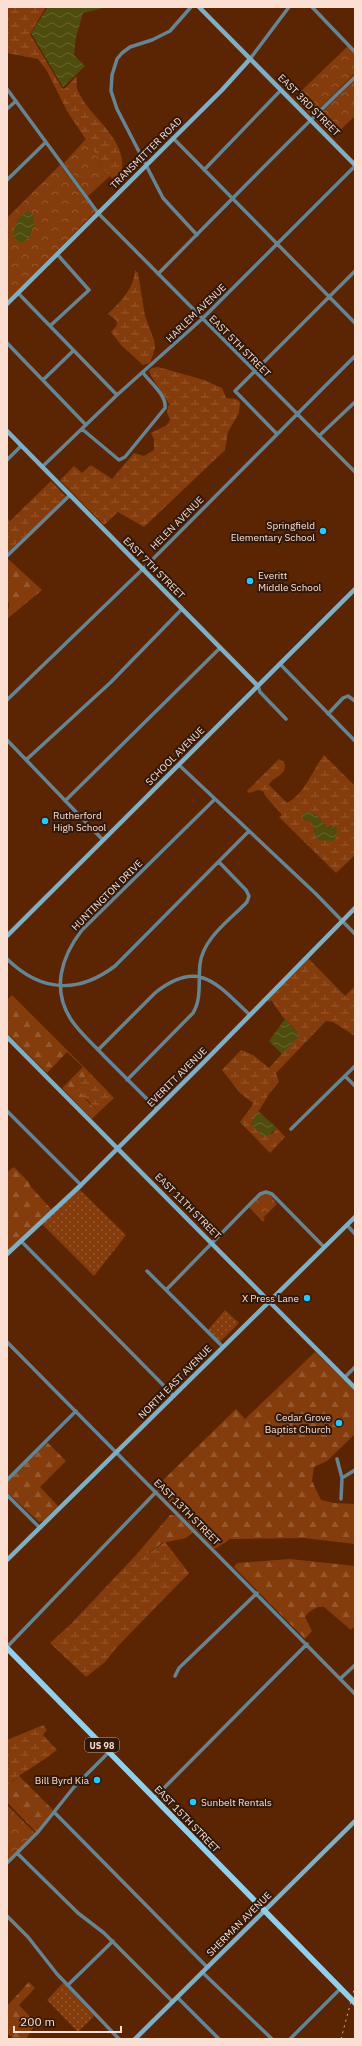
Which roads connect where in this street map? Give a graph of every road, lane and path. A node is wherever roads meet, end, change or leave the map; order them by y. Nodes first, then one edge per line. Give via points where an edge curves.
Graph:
1 (191, 7) edge
2 (199, 7) edge
3 (289, 7) edge
4 (312, 7) edge
5 (355, 52) edge
6 (250, 59) junction
7 (355, 77) edge
8 (7, 89) edge
9 (281, 90) junction
10 (16, 101) junction
11 (7, 109) edge
12 (310, 120) junction
13 (173, 138) junction
14 (46, 142) junction
15 (147, 164) junction
16 (355, 165) edge
17 (204, 170) junction
18 (7, 180) edge
19 (232, 200) junction
20 (98, 213) junction
21 (197, 235) junction
22 (278, 244) junction
23 (57, 254) junction
24 (355, 271) edge
25 (158, 274) junction
26 (18, 293) junction
27 (329, 298) junction
28 (7, 304) edge
29 (202, 319) junction
30 (355, 323) edge
31 (50, 326) junction
32 (7, 343) edge
33 (73, 351) junction
34 (355, 356) edge
35 (254, 372) junction
36 (143, 373) junction
37 (44, 380) junction
38 (117, 395) junction
39 (355, 402) edge
40 (296, 414) junction
41 (86, 425) junction
42 (82, 429) junction
43 (7, 431) edge
44 (277, 434) junction
45 (319, 436) junction
46 (21, 446) junction
47 (7, 460) edge
48 (42, 466) junction
49 (355, 472) edge
50 (70, 495) junction
51 (7, 556) edge
52 (142, 569) junction
53 (355, 589) edge
54 (182, 609) junction
55 (220, 648) junction
56 (280, 664) junction
57 (258, 686) junction
58 (7, 700) edge
59 (355, 701) edge
60 (328, 714) junction
61 (286, 719) dead end
62 (7, 740) edge
63 (355, 741) edge
64 (26, 760) junction
65 (179, 765) junction
66 (215, 799) junction
67 (65, 801) junction
68 (249, 832) junction
69 (103, 840) junction
70 (219, 862) junction
71 (355, 908) edge
72 (342, 921) junction
73 (355, 934) edge
74 (7, 936) edge
75 (7, 960) edge
76 (199, 977) junction
77 (61, 986) junction
78 (250, 1015) junction
79 (7, 1037) edge
80 (98, 1050) junction
81 (355, 1066) edge
82 (345, 1076) junction
83 (127, 1080) junction
84 (355, 1086) edge
85 (157, 1109) junction
86 (7, 1111) edge
87 (291, 1128) dead end
88 (118, 1147) junction
89 (81, 1185) junction
90 (355, 1217) edge
91 (347, 1225) junction
92 (355, 1234) edge
93 (21, 1241) junction
94 (212, 1243) junction
95 (324, 1247) junction
96 (7, 1254) edge
97 (147, 1271) dead end
98 (166, 1290) junction
99 (269, 1302) junction
100 (7, 1342) edge
101 (223, 1347) junction
102 (355, 1367) edge
103 (345, 1377) junction
104 (355, 1388) edge
105 (174, 1396) junction
106 (76, 1411) junction
107 (117, 1452) junction
108 (336, 1459) dead end
109 (355, 1470) edge
110 (342, 1478) junction
111 (7, 1480) edge
112 (156, 1492) junction
113 (7, 1495) edge
114 (341, 1499) dead end
115 (40, 1528) junction
116 (7, 1560) edge
117 (257, 1593) junction
118 (307, 1644) junction
119 (7, 1648) edge
120 (355, 1665) edge
121 (175, 1676) dead end
122 (340, 1679) junction
123 (355, 1694) edge
124 (109, 1752) junction
125 (154, 1798) junction
126 (54, 1812) junction
127 (355, 1821) edge
128 (17, 1853) junction
129 (7, 1863) edge
130 (265, 1911) junction
131 (7, 1916) edge
132 (113, 1941) junction
133 (207, 1967) junction
134 (202, 1972) junction
135 (68, 1985) junction
136 (341, 1988) junction
137 (177, 1997) junction
138 (173, 2002) junction
139 (355, 2003) edge
140 (120, 2039) edge
141 (135, 2039) edge
142 (219, 2039) edge
143 (272, 2039) edge
144 (290, 2039) edge

1 - 15 street via 170,31 130,47 122,53 117,59 112,75 111,91 117,109
2 - 6 street, EAST 3RD STREET
3 - 6 street, TRANSMITTER ROAD
4 - 5 street
6 - 9 street, EAST 3RD STREET
6 - 13 street, TRANSMITTER ROAD
7 - 12 street
8 - 10 street, EAST 5TH STREET
9 - 12 street, EAST 3RD STREET
9 - 17 street
10 - 11 street
10 - 14 street, EAST 5TH STREET
12 - 16 street, EAST 3RD STREET
12 - 19 street
13 - 15 street, TRANSMITTER ROAD
13 - 17 street
14 - 18 street
14 - 20 street, EAST 5TH STREET
15 - 20 street, TRANSMITTER ROAD
15 - 21 street via 166,204
16 - 22 street, HARLEM AVENUE
17 - 19 street
19 - 21 street
19 - 22 street
20 - 23 street, TRANSMITTER ROAD
20 - 25 street, EAST 5TH STREET
21 - 25 street
22 - 27 street
22 - 29 street, HARLEM AVENUE
23 - 26 street, TRANSMITTER ROAD
23 - 31 street via 88,290
24 - 27 street
25 - 29 street, EAST 5TH STREET
26 - 28 street, TRANSMITTER ROAD
26 - 31 street
27 - 30 street
27 - 35 street
29 - 35 street, EAST 5TH STREET
29 - 36 street, HARLEM AVENUE
31 - 33 street
32 - 37 street
33 - 37 street
33 - 38 street
34 - 40 street, HELEN AVENUE
35 - 40 street, EAST 5TH STREET
35 - 44 street via 234,391
36 - 38 street, HARLEM AVENUE
36 - 42 street via 166,402 165,408 125,457 119,460
37 - 41 street
38 - 41 street, HARLEM AVENUE
39 - 45 street
40 - 44 street, HELEN AVENUE
40 - 45 street, EAST 5TH STREET
41 - 42 street, HARLEM AVENUE
42 - 48 street, HARLEM AVENUE
43 - 46 street, EAST 7TH STREET
44 - 52 street, HELEN AVENUE
45 - 49 street, EAST 5TH STREET
46 - 47 street
46 - 48 street, EAST 7TH STREET
48 - 50 street, EAST 7TH STREET
50 - 51 street
50 - 52 street, EAST 7TH STREET
52 - 54 street, EAST 7TH STREET
52 - 58 street, HELEN AVENUE
53 - 56 street, SCHOOL AVENUE
54 - 55 street, EAST 7TH STREET
54 - 64 street via 110,682
55 - 57 street, EAST 7TH STREET
55 - 67 street
56 - 57 street, SCHOOL AVENUE
56 - 60 street
57 - 61 street, EAST 7TH STREET via 260,692
57 - 65 street, SCHOOL AVENUE
59 - 60 street via 348,696 343,698
60 - 63 street
62 - 64 street
64 - 67 street
65 - 66 street
65 - 69 street, SCHOOL AVENUE
66 - 68 street
66 - 77 street, HUNTINGTON DRIVE via 82,930 65,957
67 - 69 street
68 - 70 street
68 - 72 street
69 - 74 street, SCHOOL AVENUE
70 - 76 street via 246,890 248,902 205,946
70 - 77 street via 115,966 97,979
71 - 72 street, EVERITT AVENUE
72 - 73 street
72 - 78 street, EVERITT AVENUE
75 - 77 street via 26,975 42,983
76 - 78 street via 218,985
76 - 80 street via 182,977 165,985
76 - 83 street via 198,1002 193,1012
77 - 80 street, HUNTINGTON DRIVE via 65,1007 71,1019
78 - 85 street, EVERITT AVENUE
79 - 88 street, EAST 11TH STREET
80 - 83 street, HUNTINGTON DRIVE
81 - 82 street
82 - 84 street
82 - 87 street
83 - 85 street, HUNTINGTON DRIVE
85 - 88 street, EVERITT AVENUE
86 - 89 street
88 - 89 street, EVERITT AVENUE
88 - 94 street, EAST 11TH STREET
89 - 93 street, EVERITT AVENUE
90 - 91 street, NORTH EAST AVENUE
91 - 92 street
91 - 95 street, NORTH EAST AVENUE
93 - 96 street, EVERITT AVENUE
93 - 105 street
94 - 95 street via 260,1194 266,1192 272,1194
94 - 98 street
94 - 99 street, EAST 11TH STREET
95 - 99 street, NORTH EAST AVENUE
97 - 98 street
98 - 101 street
99 - 101 street, NORTH EAST AVENUE
99 - 103 street, EAST 11TH STREET
100 - 106 street, EAST 13TH STREET
101 - 105 street, NORTH EAST AVENUE
102 - 103 street
103 - 104 street, EAST 11TH STREET
105 - 107 street, NORTH EAST AVENUE
106 - 107 street, EAST 13TH STREET
106 - 111 street
107 - 112 street, EAST 13TH STREET
107 - 115 street, NORTH EAST AVENUE
108 - 110 street
109 - 110 street
110 - 114 street
112 - 117 street, EAST 13TH STREET
112 - 119 street
113 - 115 street
115 - 116 street, NORTH EAST AVENUE
117 - 118 street, EAST 13TH STREET
117 - 121 street via 179,1668
118 - 122 street, EAST 13TH STREET
118 - 125 street
119 - 124 main road, EAST 15TH STREET / US 98
120 - 122 street
122 - 123 street, EAST 13TH STREET
124 - 125 main road, EAST 15TH STREET / US 98
124 - 126 street
125 - 130 main road, EAST 15TH STREET / US 98
126 - 128 street
126 - 133 street
127 - 130 street, SHERMAN AVENUE
128 - 129 street
128 - 132 street via 78,1913
130 - 133 street, SHERMAN AVENUE
130 - 136 main road, EAST 15TH STREET / US 98
131 - 135 street
132 - 135 street
132 - 138 street
133 - 134 street, SHERMAN AVENUE
134 - 137 street, SHERMAN AVENUE
134 - 143 street
135 - 140 street
136 - 139 main road, EAST 15TH STREET / US 98
136 - 144 street
137 - 138 street, SHERMAN AVENUE
137 - 142 street
138 - 141 street, SHERMAN AVENUE

